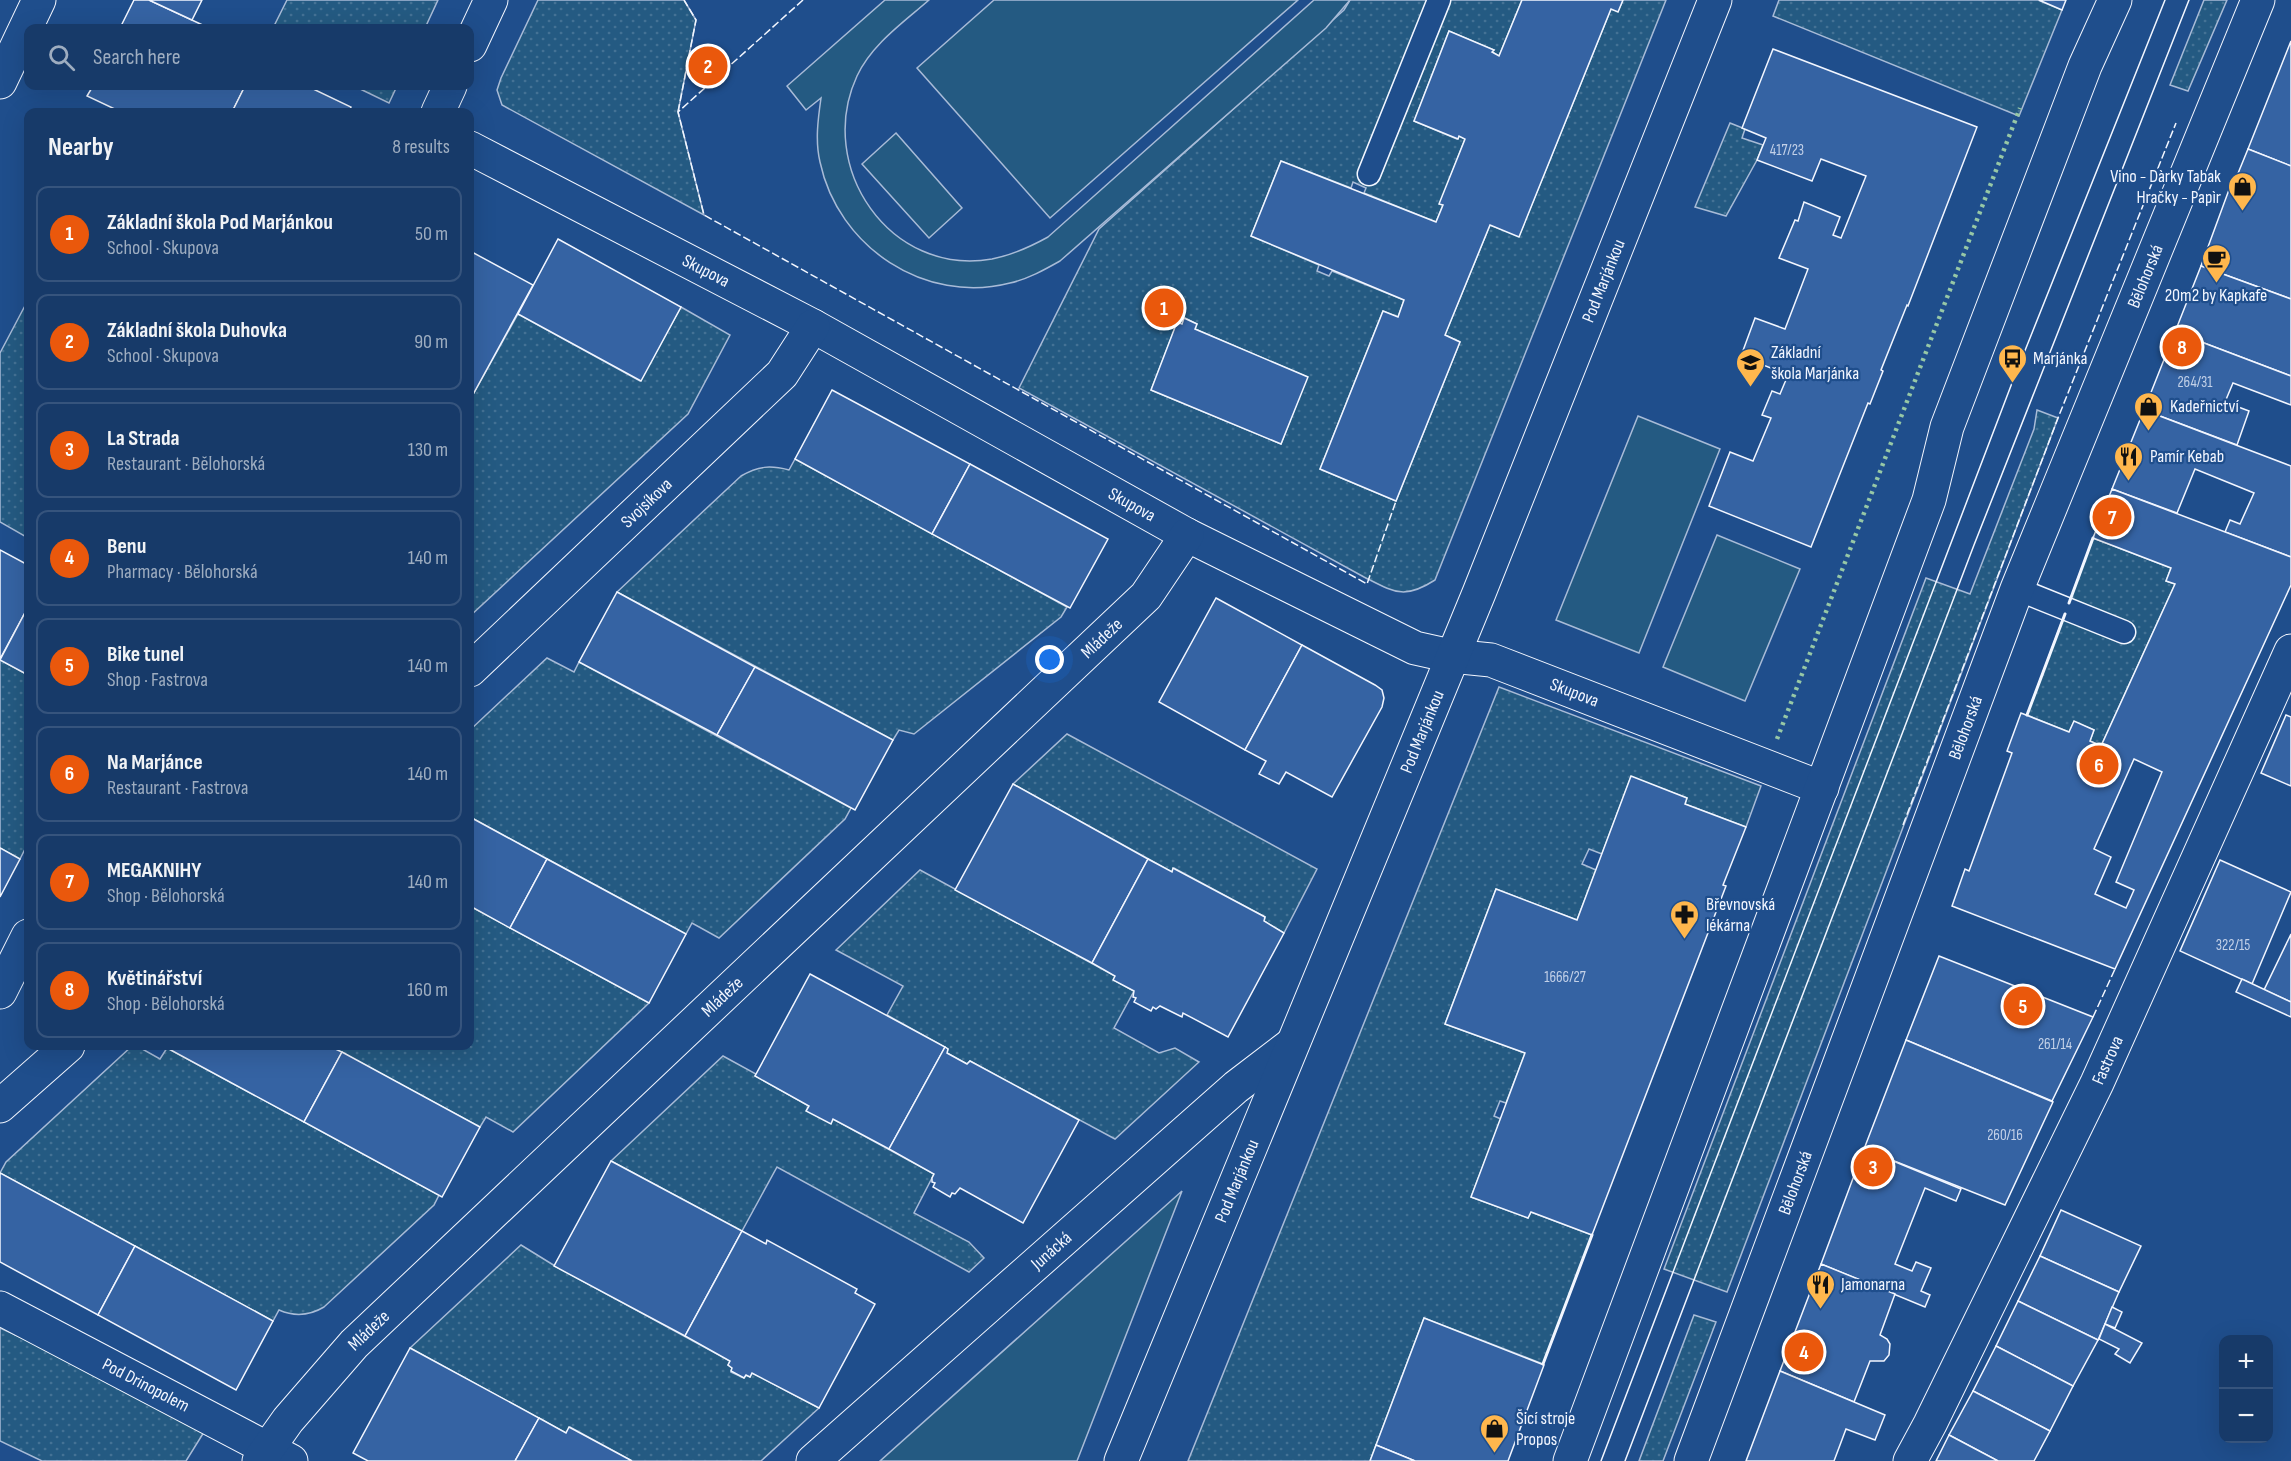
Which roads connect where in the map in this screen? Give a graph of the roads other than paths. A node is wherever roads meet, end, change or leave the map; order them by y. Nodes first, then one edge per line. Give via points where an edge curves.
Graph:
1 (39, 0) edge
2 (491, 0) edge
3 (1439, 0) edge
4 (1714, 0) edge
5 (2115, 0) edge
6 (2258, 0) edge
7 (28, 24) edge
8 (24, 32) edge
9 (474, 36) edge
10 (0, 82) edge
11 (448, 90) edge
12 (440, 108) edge
13 (474, 150) edge
14 (1369, 174) dead end
15 (813, 326) junction
16 (1187, 535) junction
17 (2017, 589) junction
18 (2124, 632) dead end
19 (2291, 651) edge
20 (1451, 656) junction
21 (474, 666) edge
22 (1822, 788) junction
23 (24, 944) edge
24 (0, 992) edge
25 (1292, 1044) junction
26 (63, 1050) edge
27 (0, 1106) edge
28 (0, 1308) edge
29 (273, 1457) edge
30 (813, 1461) edge
31 (1121, 1461) edge
32 (1570, 1461) edge
33 (1691, 1461) edge
34 (1910, 1461) edge

1 - 7 street
2 - 9 street
3 - 14 lane
4 - 20 street, Pod Marjánkou
5 - 22 street via 2085,66 1947,427 1929,500
6 - 17 street, Bělohorská
8 - 10 street
11 - 12 street
13 - 15 street, Skupova
15 - 16 street, Skupova
15 - 21 street, Svojsíkova via 782,374
16 - 20 street, Skupova via 1415,648
16 - 29 street, Mládeže via 1146,596 354,1344 288,1420
17 - 18 lane
17 - 33 street, Bělohorská
19 - 34 street, Fastrova via 2097,1083
20 - 22 street, Skupova via 1491,660
20 - 25 street, Pod Marjánkou
22 - 32 street
23 - 24 street
25 - 30 street, Junácká via 1236,1087
25 - 31 street, Pod Marjánkou
26 - 27 street
28 - 29 street, Pod Drinopolem

